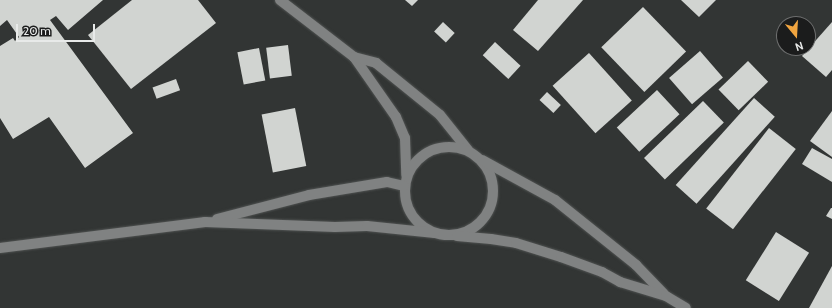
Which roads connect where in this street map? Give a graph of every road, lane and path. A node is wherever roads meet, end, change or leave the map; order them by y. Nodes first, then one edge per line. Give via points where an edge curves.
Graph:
1 (280, 0) edge
2 (354, 57) junction
3 (468, 150) junction
4 (480, 159) junction
5 (405, 182) junction
6 (206, 222) junction
7 (435, 233) junction
8 (450, 236) junction
9 (0, 248) edge
10 (666, 296) junction
11 (686, 308) edge

1 - 2 street
2 - 3 street via 376,64 440,115
2 - 5 street via 396,117 406,138
3 - 4 street
3 - 5 street via 453,146 438,147 424,154 413,164
4 - 8 street via 489,170 493,200 487,214 477,225 465,233
4 - 10 street via 555,200 636,265
5 - 6 street via 387,182 309,195
5 - 7 street via 405,202 411,215 421,227
6 - 7 street via 367,226
6 - 9 street
7 - 8 street
8 - 10 street via 516,243 602,272 620,282
10 - 11 street

